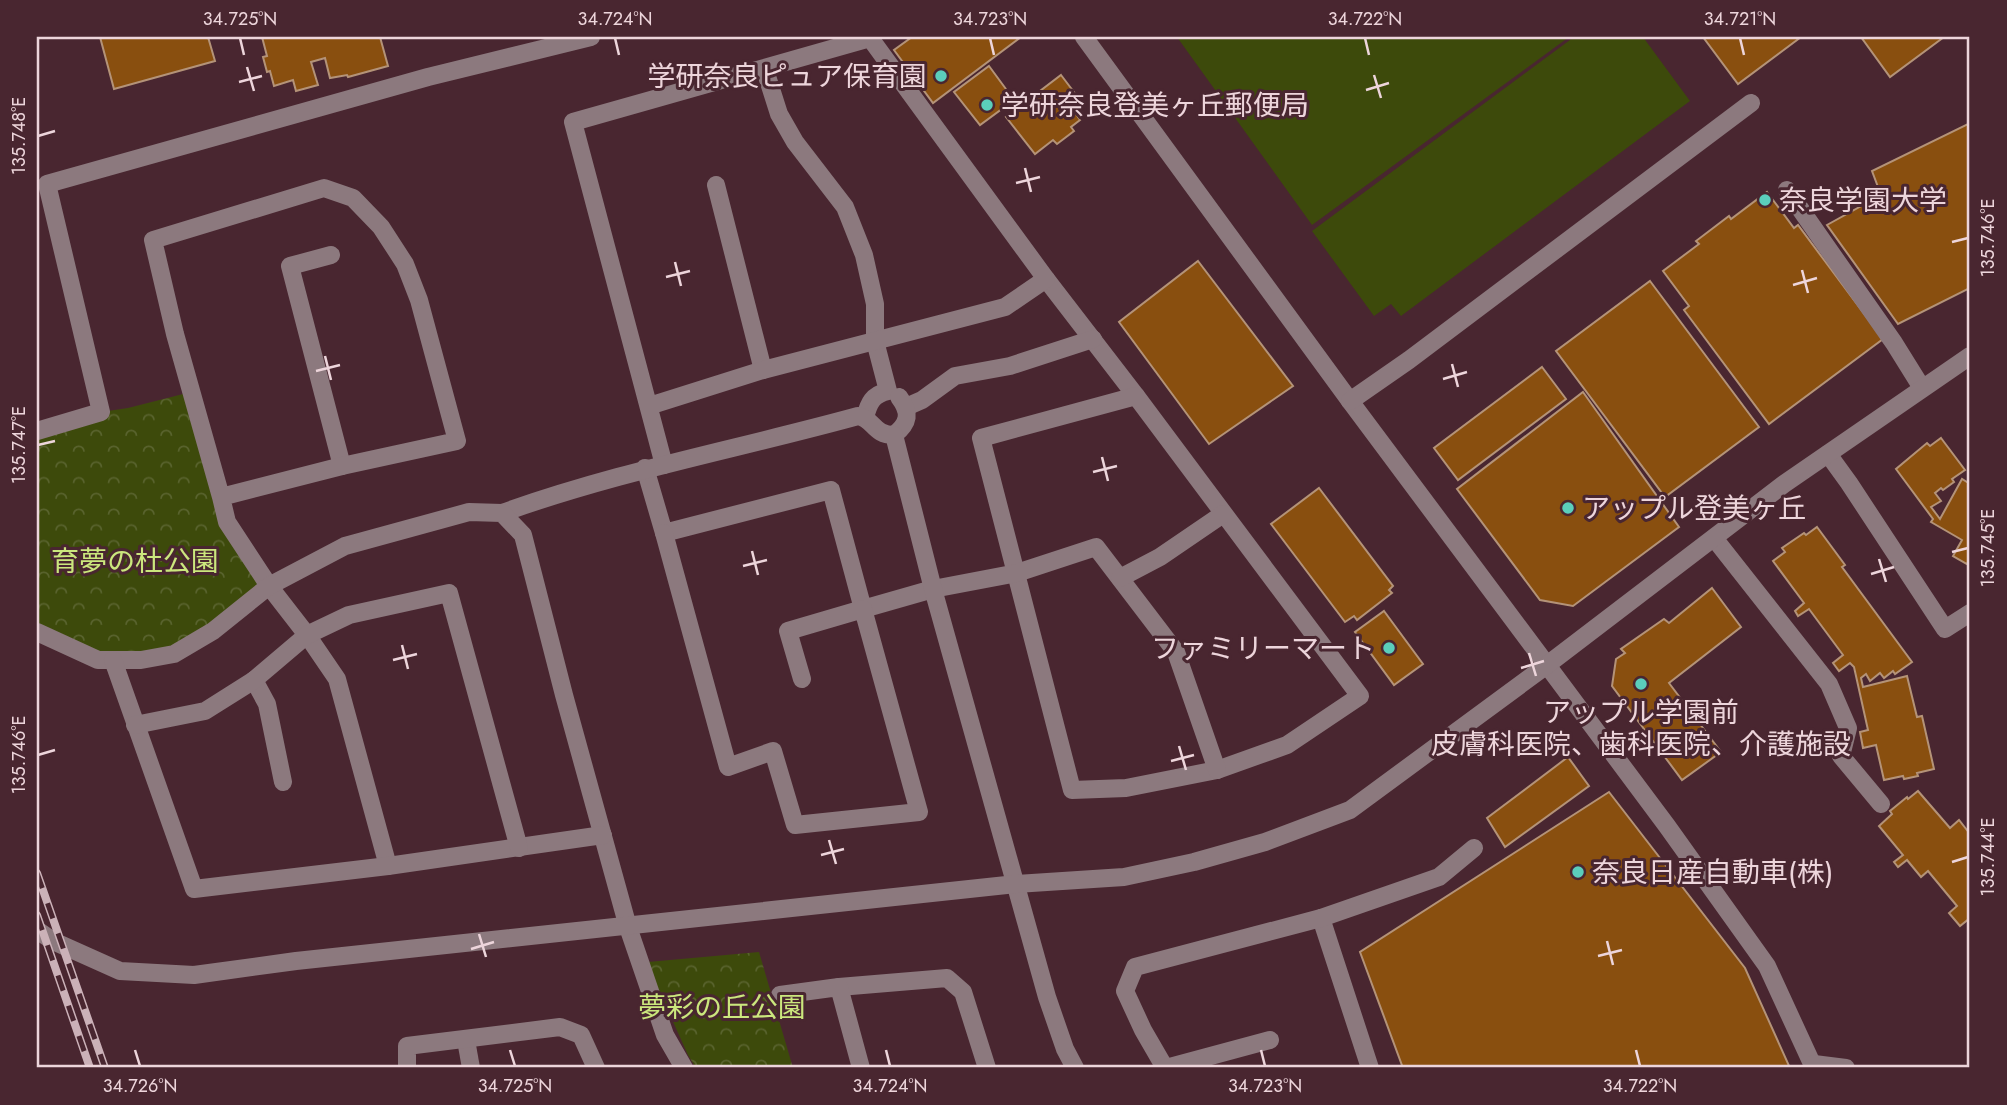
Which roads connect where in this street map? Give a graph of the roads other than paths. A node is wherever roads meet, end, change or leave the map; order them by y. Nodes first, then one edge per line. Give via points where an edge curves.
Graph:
1 (592, 37) edge
2 (1084, 37) edge
3 (765, 69) junction
4 (1751, 103) dead end
5 (716, 185) dead end
6 (1787, 190) dead end
7 (331, 255) dead end
8 (1046, 279) junction
9 (1093, 339) junction
10 (875, 341) junction
11 (1970, 356) edge
12 (763, 370) junction
13 (1922, 388) junction
14 (888, 391) junction
15 (1136, 396) junction
16 (1350, 401) junction
17 (649, 406) junction
18 (906, 407) junction
19 (865, 418) junction
20 (37, 431) edge
21 (894, 435) junction
22 (1828, 454) junction
23 (664, 465) junction
24 (342, 466) junction
25 (645, 468) junction
26 (222, 497) junction
27 (502, 513) junction
28 (1223, 513) junction
29 (664, 533) junction
30 (1714, 538) junction
31 (1017, 573) junction
32 (1121, 578) junction
33 (269, 586) junction
34 (933, 589) junction
35 (863, 609) junction
36 (1970, 613) edge
37 (37, 632) edge
38 (307, 635) junction
39 (113, 660) junction
40 (1547, 664) junction
41 (802, 679) dead end
42 (254, 680) junction
43 (135, 725) junction
44 (1217, 771) junction
45 (283, 782) dead end
46 (1881, 804) dead end
47 (603, 835) junction
48 (519, 848) junction
49 (1474, 848) dead end
50 (388, 866) junction
51 (1016, 884) junction
52 (1321, 918) junction
53 (628, 927) junction
54 (37, 930) edge
55 (839, 986) junction
56 (780, 995) dead end
57 (466, 1040) junction
58 (1270, 1040) dead end
59 (1814, 1066) edge
60 (407, 1068) edge
61 (471, 1068) edge
62 (596, 1068) edge
63 (684, 1068) edge
64 (861, 1068) edge
65 (987, 1068) edge
66 (1075, 1068) edge
67 (1165, 1068) edge
68 (1370, 1068) edge
69 (1846, 1068) edge

1 - 20 street via 428,77 47,184 101,412
2 - 16 street
3 - 8 street via 870,38
3 - 10 street via 779,114 795,142 845,207 864,255 874,304
3 - 17 street via 573,122
4 - 16 street
5 - 12 street
6 - 13 street
7 - 24 street via 290,266
8 - 9 street
8 - 10 street via 1005,307
9 - 15 street
9 - 18 street via 1010,366 955,376
10 - 12 street
10 - 14 street
11 - 13 street
12 - 17 street
13 - 22 street
14 - 18 street via 898,395
14 - 19 street via 868,405
15 - 28 street
15 - 31 street via 981,438
16 - 40 street
17 - 23 street
18 - 21 street via 904,427
19 - 21 street via 884,435
19 - 23 street via 858,416
21 - 34 street
22 - 30 street
22 - 36 street via 1948,634
23 - 25 street
24 - 26 street
24 - 26 street via 457,441 405,264 381,227 353,198 324,188 153,240
25 - 27 street
25 - 29 street
26 - 33 street via 227,522
27 - 33 street via 469,512 345,546
27 - 47 street via 523,535
28 - 32 street
28 - 44 street via 1360,696 1287,745
29 - 35 street via 831,490
29 - 35 street via 728,767 773,751 795,825 919,812
30 - 40 street
30 - 46 street via 1829,684 1848,728 1841,756
31 - 32 street via 1096,547
31 - 34 street
31 - 44 street via 1072,790 1126,788
32 - 44 street via 1176,652
33 - 38 street
33 - 39 street via 213,631 174,654
34 - 35 street
34 - 51 street
35 - 41 street via 788,631
37 - 39 street via 98,660
38 - 42 street
38 - 48 street via 349,615 449,593
38 - 50 street via 337,679
39 - 43 street
40 - 51 street via 1350,810 1265,842 1171,867 1124,877
40 - 59 street via 1768,966
42 - 43 street via 205,711
42 - 45 street via 267,704
43 - 50 street via 194,888
47 - 48 street
47 - 53 street
48 - 50 street
49 - 52 street via 1439,877
51 - 53 street
51 - 66 street via 1047,997
52 - 67 street via 1135,967 1125,991
52 - 68 street
53 - 54 street via 194,975 121,971 53,942
53 - 63 street via 665,1035
55 - 56 street
55 - 64 street
55 - 65 street via 947,978 963,992
57 - 60 street via 407,1046
57 - 61 street
57 - 62 street via 560,1027 580,1035
58 - 67 street
59 - 69 street

